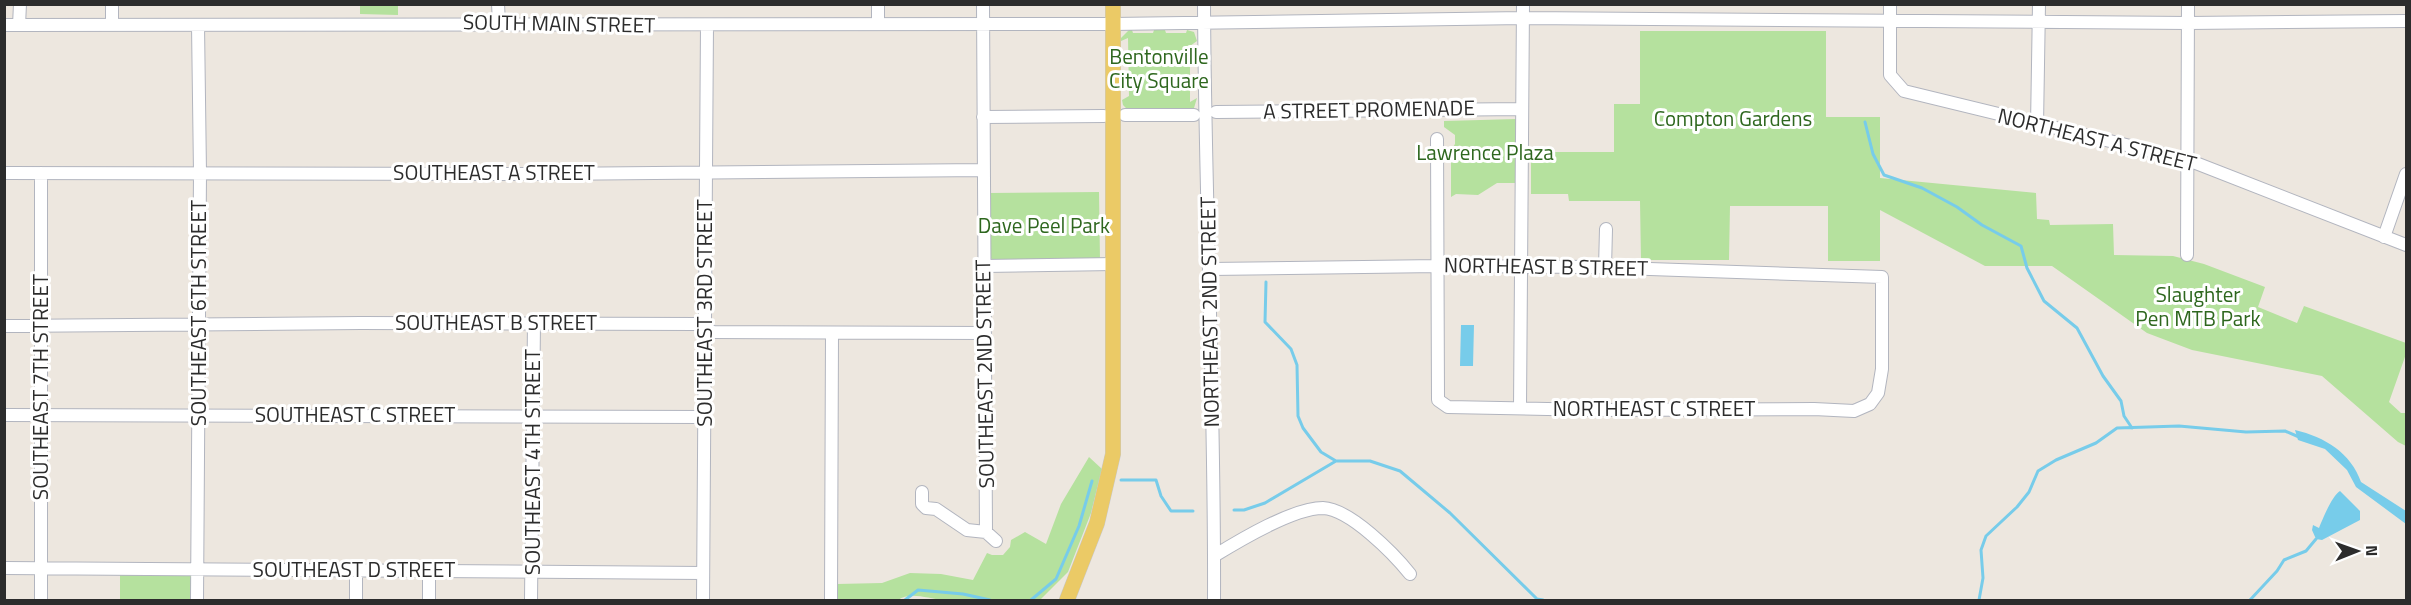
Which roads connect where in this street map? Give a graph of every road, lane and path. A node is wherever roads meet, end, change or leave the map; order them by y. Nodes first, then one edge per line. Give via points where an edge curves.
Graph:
1 (20, 4) edge
2 (112, 4) edge
3 (498, 4) edge
4 (878, 4) edge
5 (983, 4) edge
6 (1113, 4) edge
7 (1204, 4) edge
8 (1523, 4) edge
9 (1890, 4) edge
10 (2039, 4) edge
11 (2188, 4) edge
12 (1523, 18) junction
13 (1890, 20) junction
14 (2039, 21) junction
15 (2406, 21) edge
16 (983, 22) junction
17 (499, 23) junction
18 (878, 23) junction
19 (1204, 23) junction
20 (2188, 23) junction
21 (1113, 24) junction
22 (4, 25) edge
23 (19, 25) junction
24 (112, 25) junction
25 (198, 25) junction
26 (707, 25) junction
27 (1522, 109) junction
28 (1216, 112) dead end
29 (1194, 115) dead end
30 (1104, 116) dead end
31 (1125, 116) dead end
32 (983, 117) junction
33 (2037, 125) junction
34 (1437, 139) dead end
35 (2188, 160) junction
36 (984, 170) junction
37 (706, 172) junction
38 (4, 173) edge
39 (41, 173) junction
40 (200, 173) junction
41 (2406, 174) edge
42 (1606, 229) dead end
43 (2384, 237) junction
44 (2406, 245) edge
45 (2187, 255) dead end
46 (1114, 264) junction
47 (1438, 266) junction
48 (984, 267) junction
49 (1521, 267) junction
50 (1605, 268) junction
51 (1210, 269) junction
52 (534, 323) junction
53 (199, 326) junction
54 (4, 327) edge
55 (41, 327) junction
56 (705, 327) junction
57 (985, 333) junction
58 (832, 334) junction
59 (1870, 404) joint
60 (1520, 408) junction
61 (4, 415) edge
62 (41, 415) junction
63 (199, 415) junction
64 (533, 416) junction
65 (705, 417) junction
66 (922, 492) dead end
67 (986, 532) junction
68 (996, 541) dead end
69 (1214, 556) junction
70 (4, 568) edge
71 (41, 568) junction
72 (198, 569) junction
73 (356, 571) junction
74 (429, 571) junction
75 (532, 572) junction
76 (703, 573) junction
77 (1410, 574) dead end
78 (41, 600) edge
79 (197, 600) edge
80 (356, 600) edge
81 (429, 600) edge
82 (531, 600) edge
83 (703, 600) edge
84 (831, 600) edge
85 (1067, 600) edge
86 (1214, 600) edge

1 - 23 street
2 - 24 street
3 - 17 street
4 - 18 street
5 - 16 street, SOUTHEAST 2ND STREET
6 - 21 main road
7 - 19 street, NORTHEAST 2ND STREET
8 - 12 street
9 - 13 street
10 - 14 street
11 - 20 street
12 - 13 street, SOUTH MAIN STREET
12 - 19 street, SOUTH MAIN STREET
12 - 27 street
13 - 14 street, SOUTH MAIN STREET
13 - 33 street, NORTHEAST A STREET via 1890,75 1904,91
14 - 20 street, SOUTH MAIN STREET
14 - 33 street
15 - 20 street, SOUTH MAIN STREET
16 - 18 street, SOUTH MAIN STREET
16 - 21 street, SOUTH MAIN STREET
16 - 32 street, SOUTHEAST 2ND STREET
17 - 25 street, SOUTH MAIN STREET
17 - 26 street, SOUTH MAIN STREET
18 - 26 street, SOUTH MAIN STREET
19 - 21 street, SOUTH MAIN STREET
19 - 51 street, NORTHEAST 2ND STREET
20 - 35 street
21 - 46 main road
22 - 23 street, SOUTH MAIN STREET
23 - 24 street, SOUTH MAIN STREET
24 - 25 street, SOUTH MAIN STREET
25 - 40 street, SOUTHEAST 6TH STREET
26 - 37 street, SOUTHEAST 3RD STREET
27 - 28 street, A STREET PROMENADE
27 - 49 street
29 - 31 street
30 - 32 street
32 - 36 street, SOUTHEAST 2ND STREET
33 - 35 street, NORTHEAST A STREET
34 - 47 street
35 - 43 street, NORTHEAST A STREET
35 - 45 street
36 - 37 street, SOUTHEAST A STREET
36 - 48 street, SOUTHEAST 2ND STREET
37 - 40 street, SOUTHEAST A STREET
37 - 56 street, SOUTHEAST 3RD STREET
38 - 39 street, SOUTHEAST A STREET
39 - 40 street, SOUTHEAST A STREET
39 - 55 street, SOUTHEAST 7TH STREET
40 - 53 street, SOUTHEAST 6TH STREET
41 - 43 street
42 - 50 street
43 - 44 street, NORTHEAST A STREET
46 - 48 street
46 - 85 main road via 1113,454 1097,523
47 - 49 street, NORTHEAST B STREET
47 - 51 street, NORTHEAST B STREET
47 - 60 street, NORTHEAST C STREET via 1438,400 1448,407
48 - 57 street, SOUTHEAST 2ND STREET
49 - 50 street, NORTHEAST B STREET
49 - 60 street
50 - 59 street, NORTHEAST B STREET via 1882,277 1882,369 1878,393
51 - 69 street, NORTHEAST 2ND STREET
52 - 53 street, SOUTHEAST B STREET
52 - 56 street, SOUTHEAST B STREET
52 - 64 street, SOUTHEAST 4TH STREET
53 - 55 street, SOUTHEAST B STREET
53 - 63 street, SOUTHEAST 6TH STREET
54 - 55 street, SOUTHEAST B STREET
55 - 62 street, SOUTHEAST 7TH STREET
56 - 58 street, SOUTHEAST B STREET via 713,332
56 - 65 street, SOUTHEAST 3RD STREET
57 - 58 street, SOUTHEAST B STREET
57 - 67 street, SOUTHEAST 2ND STREET
58 - 84 street
59 - 60 street, NORTHEAST C STREET via 1854,411
61 - 62 street, SOUTHEAST C STREET
62 - 63 street, SOUTHEAST C STREET
62 - 71 street, SOUTHEAST 7TH STREET
63 - 64 street, SOUTHEAST C STREET
63 - 72 street, SOUTHEAST 6TH STREET
64 - 65 street, SOUTHEAST C STREET
64 - 75 street, SOUTHEAST 4TH STREET
65 - 76 street, SOUTHEAST 3RD STREET
66 - 67 street via 926,508 936,509 967,530
67 - 68 street
69 - 77 street via 1250,533 1310,510 1326,508 1353,520 1388,548
69 - 86 street, NORTHEAST 2ND STREET
70 - 71 street, SOUTHEAST D STREET
71 - 72 street, SOUTHEAST D STREET
71 - 78 street, SOUTHEAST 7TH STREET
72 - 73 street, SOUTHEAST D STREET
72 - 79 street, SOUTHEAST 6TH STREET
73 - 74 street, SOUTHEAST D STREET
73 - 80 street
74 - 75 street, SOUTHEAST D STREET
74 - 81 street
75 - 76 street, SOUTHEAST D STREET
75 - 82 street, SOUTHEAST 4TH STREET
76 - 83 street, SOUTHEAST 3RD STREET

